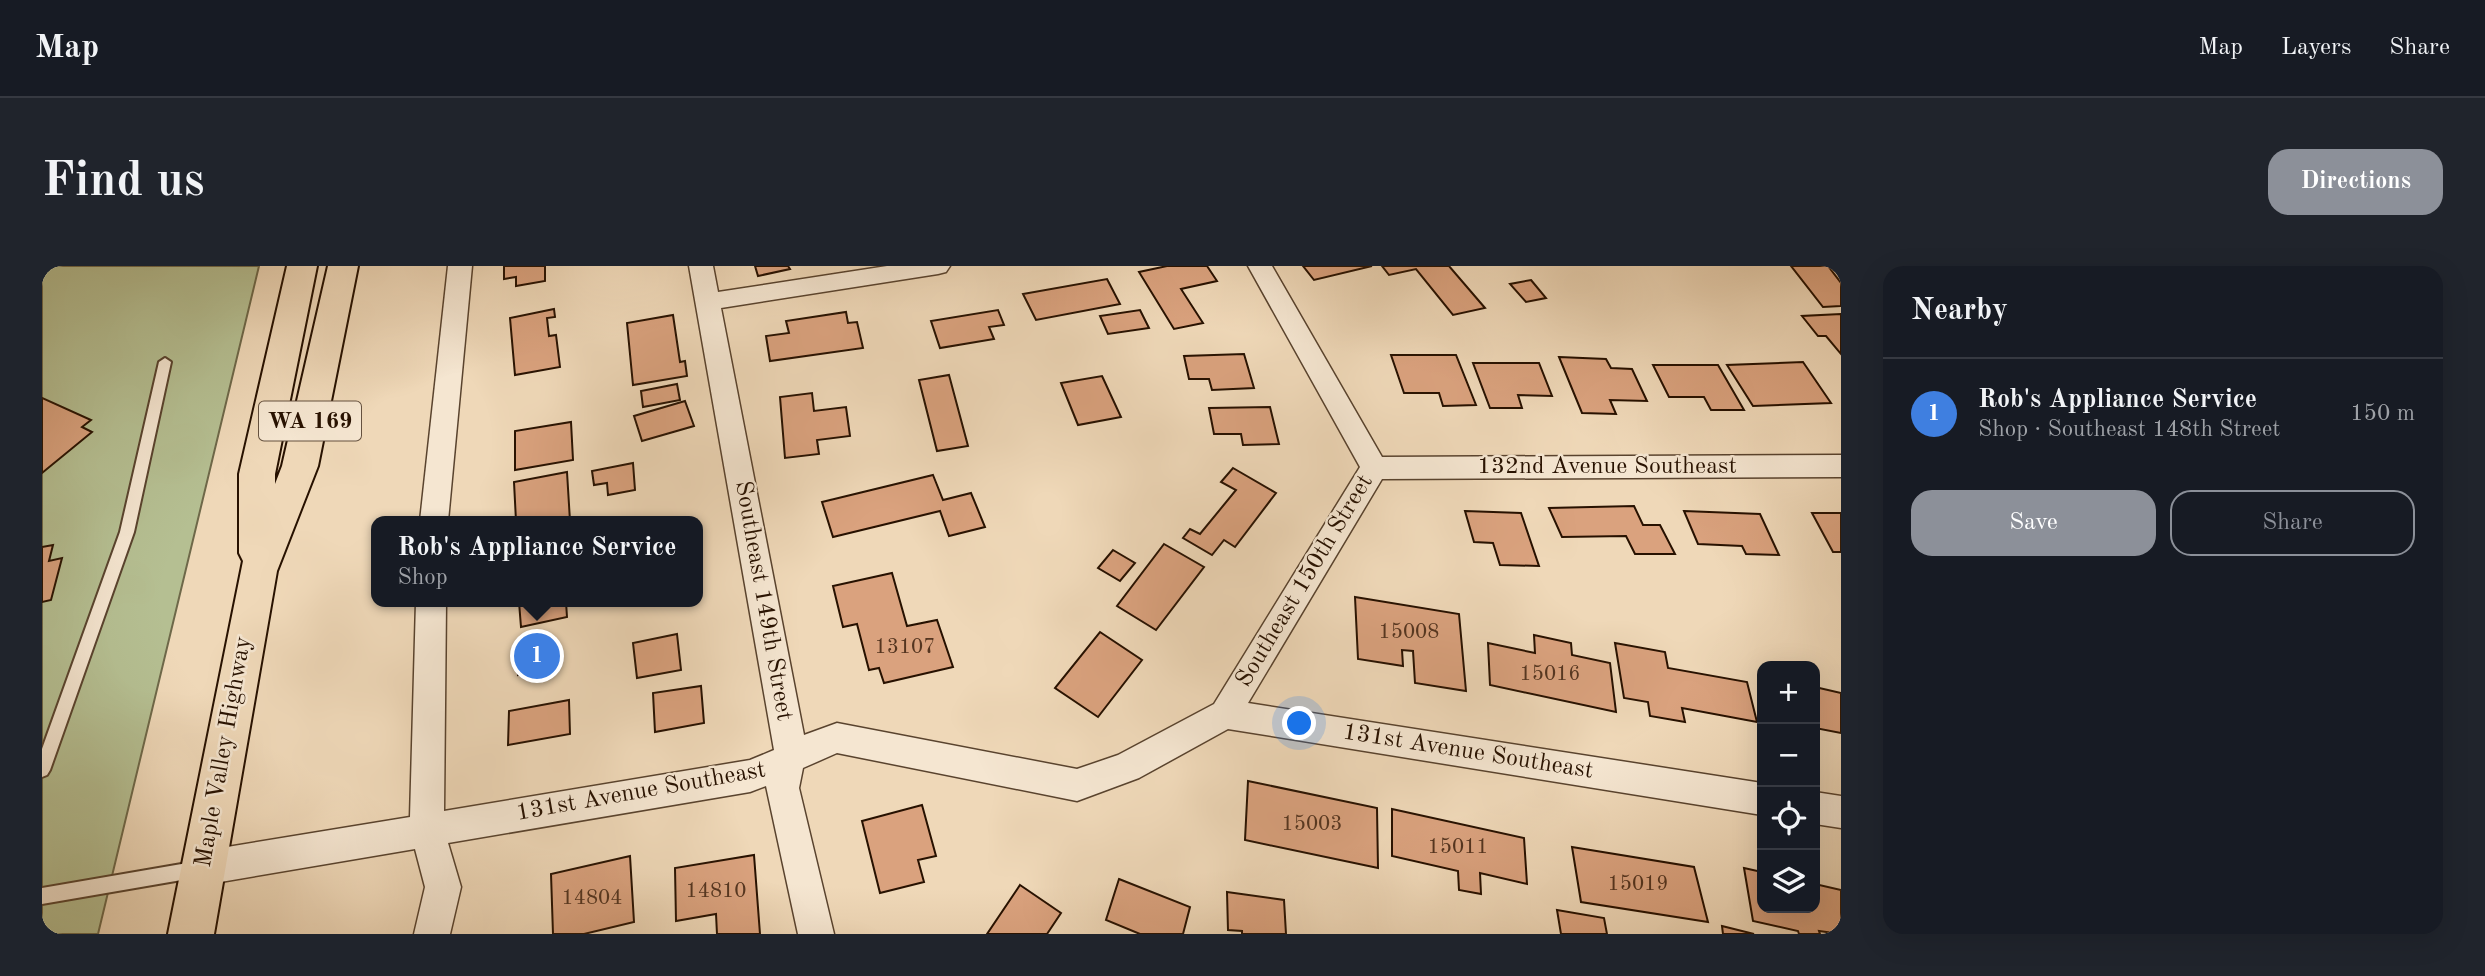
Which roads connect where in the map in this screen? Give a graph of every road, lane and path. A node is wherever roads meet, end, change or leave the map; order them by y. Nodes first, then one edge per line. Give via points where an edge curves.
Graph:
1 (302, 266) edge
2 (343, 266) edge
3 (460, 266) edge
4 (701, 266) edge
5 (937, 266) edge
6 (1260, 266) edge
7 (708, 302) junction
8 (166, 362) dead end
9 (1841, 466) edge
10 (1374, 468) junction
11 (435, 516) edge
12 (258, 570) junction
13 (431, 607) edge
14 (1225, 714) junction
15 (792, 757) junction
16 (42, 770) edge
17 (1757, 798) edge
18 (1820, 809) edge
19 (1841, 812) edge
20 (427, 829) junction
21 (202, 868) junction
22 (42, 896) edge
23 (191, 934) edge
24 (432, 934) edge
25 (816, 934) edge

1 - 12 main road, Maple Valley Highway / WA 169 via 257,474
2 - 12 main road, Maple Valley Highway / WA 169 via 300,466
3 - 11 street
4 - 7 street, Southeast 149th Street
5 - 7 street
6 - 10 street, Southeast 150th Street
7 - 15 street, Southeast 149th Street
8 - 16 lane via 127,532
9 - 10 street, 132nd Avenue Southeast
10 - 14 street, Southeast 150th Street
12 - 21 main road, Maple Valley Highway / WA 169
13 - 20 street
14 - 15 street, 131st Avenue Southeast via 1128,767 1077,785 838,738 817,742
14 - 17 street, 131st Avenue Southeast
15 - 20 street, 131st Avenue Southeast via 770,771 750,776
15 - 25 street, Southeast 149th Street via 782,788
18 - 19 street
20 - 21 street, 131st Avenue Southeast
20 - 24 street via 443,887
21 - 22 lane
21 - 23 main road, Maple Valley Highway / WA 169

